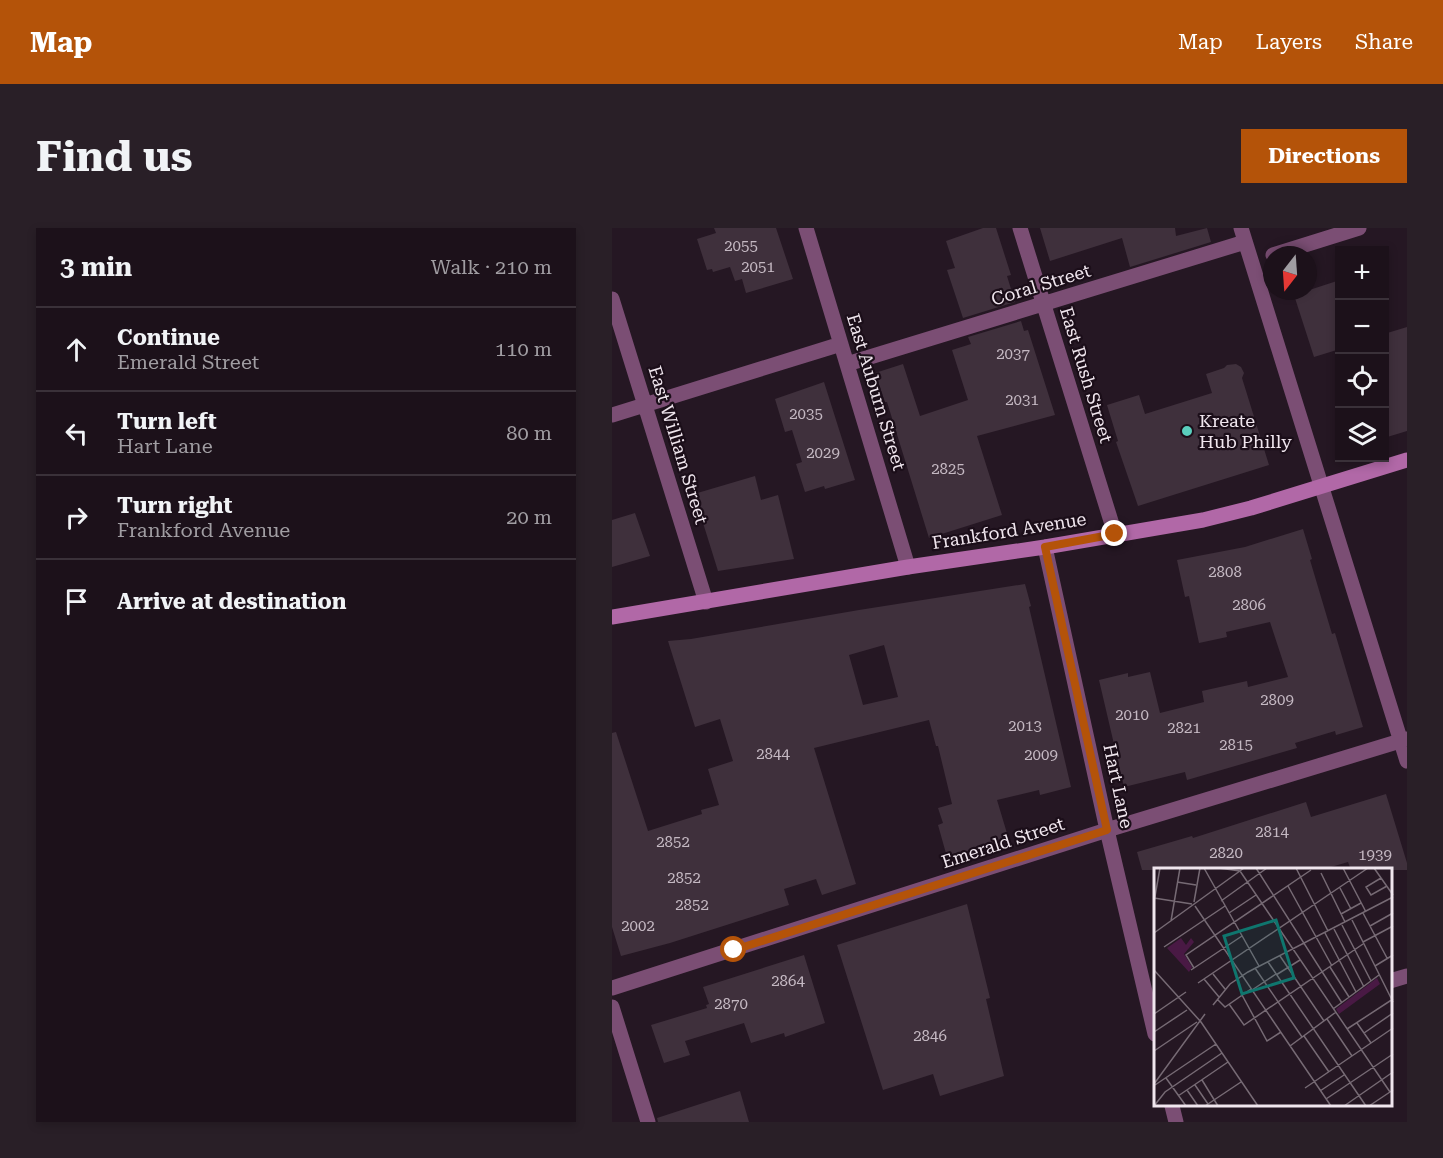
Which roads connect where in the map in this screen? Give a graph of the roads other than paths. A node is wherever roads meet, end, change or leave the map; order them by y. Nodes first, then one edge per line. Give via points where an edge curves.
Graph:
1 (806, 228) edge
2 (1020, 228) edge
3 (1359, 228) edge
4 (1243, 235) edge
5 (1301, 246) edge
6 (1263, 258) edge
7 (1251, 262) junction
8 (612, 299) edge
9 (1044, 305) junction
10 (841, 344) junction
11 (847, 364) junction
12 (644, 405) junction
13 (612, 415) edge
14 (1407, 460) edge
15 (1322, 486) junction
16 (1115, 534) junction
17 (1045, 547) junction
18 (908, 567) junction
19 (706, 602) junction
20 (612, 617) edge
21 (1404, 739) edge
22 (1407, 761) edge
23 (1107, 830) junction
24 (1407, 976) edge
25 (1392, 980) edge
26 (612, 988) edge
27 (612, 1007) edge
28 (1154, 1030) edge
29 (1172, 1107) edge
30 (648, 1122) edge
31 (1176, 1122) edge

1 - 10 street, East Auburn Street
2 - 9 street, East Rush Street
3 - 5 street
4 - 7 street
4 - 9 street, Coral Street
6 - 7 street
7 - 15 street
8 - 12 street, East William Street
9 - 11 street, Coral Street
9 - 16 street, East Rush Street
10 - 11 street, East Auburn Street
10 - 12 street
11 - 18 street, East Auburn Street
12 - 13 street
12 - 19 street, East William Street
14 - 15 main road, Frankford Avenue
15 - 16 main road, Frankford Avenue via 1225,516
15 - 21 street
16 - 17 main road, Frankford Avenue
17 - 18 main road, Frankford Avenue
17 - 23 street, Hart Lane
18 - 19 main road, Frankford Avenue
19 - 20 main road, Frankford Avenue
21 - 22 street
21 - 23 street, Emerald Street
23 - 26 street, Emerald Street
23 - 28 street, Hart Lane
24 - 25 street
27 - 30 street
29 - 31 street

